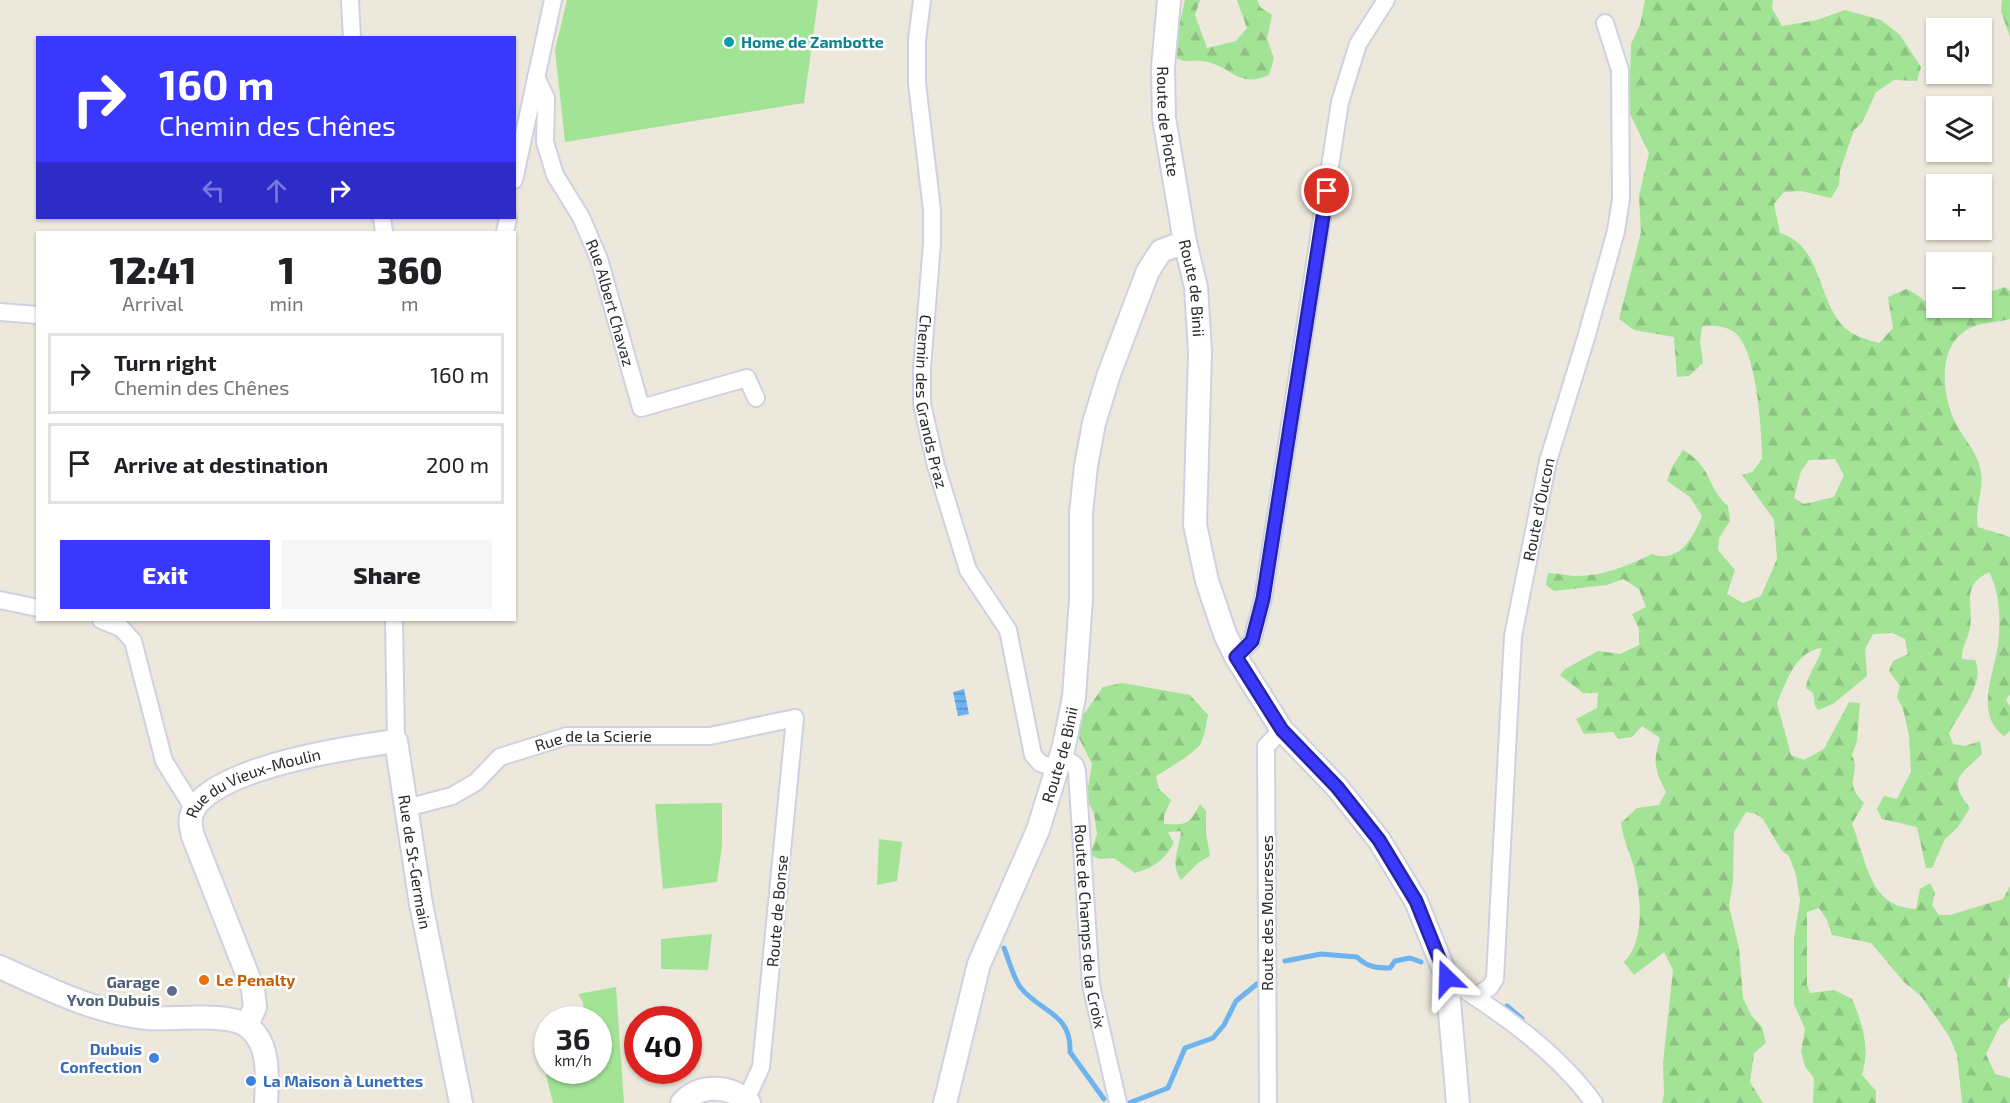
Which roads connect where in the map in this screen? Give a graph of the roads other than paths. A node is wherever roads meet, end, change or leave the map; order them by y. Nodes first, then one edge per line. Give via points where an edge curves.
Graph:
1 (350, 0) edge
2 (553, 0) edge
3 (922, 0) edge
4 (1169, 0) edge
5 (1386, 0) edge
6 (1605, 23) dead end
7 (352, 36) edge
8 (536, 76) junction
9 (516, 171) edge
10 (1185, 242) junction
11 (0, 312) edge
12 (36, 315) edge
13 (756, 398) dead end
14 (0, 600) edge
15 (36, 608) edge
16 (104, 621) edge
17 (394, 621) edge
18 (1236, 657) junction
19 (795, 718) joint
20 (1282, 730) junction
21 (396, 741) junction
22 (1060, 762) junction
23 (406, 808) junction
24 (194, 809) junction
25 (0, 967) edge
26 (1447, 978) junction
27 (1475, 997) junction
28 (247, 1025) junction
29 (748, 1102) edge
30 (266, 1103) edge
31 (461, 1103) edge
32 (682, 1103) edge
33 (945, 1103) edge
34 (1118, 1103) edge
35 (1268, 1103) edge
36 (1458, 1103) edge
37 (1594, 1103) edge

1 - 7 street
2 - 8 street
3 - 22 street, Chemin des Grands Praz via 917,83 932,210 921,378 924,417 968,570 1008,630 1033,755 1040,763
4 - 10 street, Route de Piotte via 1163,68 1164,118
5 - 18 street via 1358,44 1340,102 1263,599 1252,641
6 - 27 street, Route d'Oucon via 1620,70 1621,199 1616,231 1548,461 1513,636 1496,979
8 - 9 street
8 - 13 street, Rue Albert Chavaz via 546,98 544,142 555,174 581,217 599,259 641,408 747,378
10 - 18 street, Route de Binii via 1196,287 1200,352 1196,525 1207,581
10 - 22 street, Route de Binii via 1161,251 1148,271 1094,423 1081,513 1082,599 1074,697
11 - 12 street
14 - 15 street
16 - 24 street via 121,628 133,641 164,761
17 - 21 street, Rue de St-Germain
18 - 20 street, Route de Binii
19 - 23 street, Rue de la Scierie via 710,736 567,736 500,757 476,782 452,796
19 - 29 street, Route de Bonse via 761,1067
20 - 26 street, Route de Binii via 1337,787 1379,840 1416,901
20 - 35 street, Route des Mouresses via 1266,746
21 - 23 street, Rue de St-Germain
21 - 24 street, Rue du Vieux-Moulin via 257,769 229,781
22 - 33 street, Route de Binii via 1038,830 979,964
22 - 34 street, Route de Champs de la Croix via 1075,765 1077,772 1091,985
23 - 31 street, Rue de St-Germain
24 - 28 street, Rue du Vieux-Moulin via 190,823 193,836 252,989 255,1007
25 - 28 street via 100,1007 144,1017 225,1019
26 - 27 street
26 - 36 street, Route de Binii
27 - 37 street via 1509,1018
28 - 30 street via 264,1052
29 - 32 street via 727,1090 712,1089 700,1090

